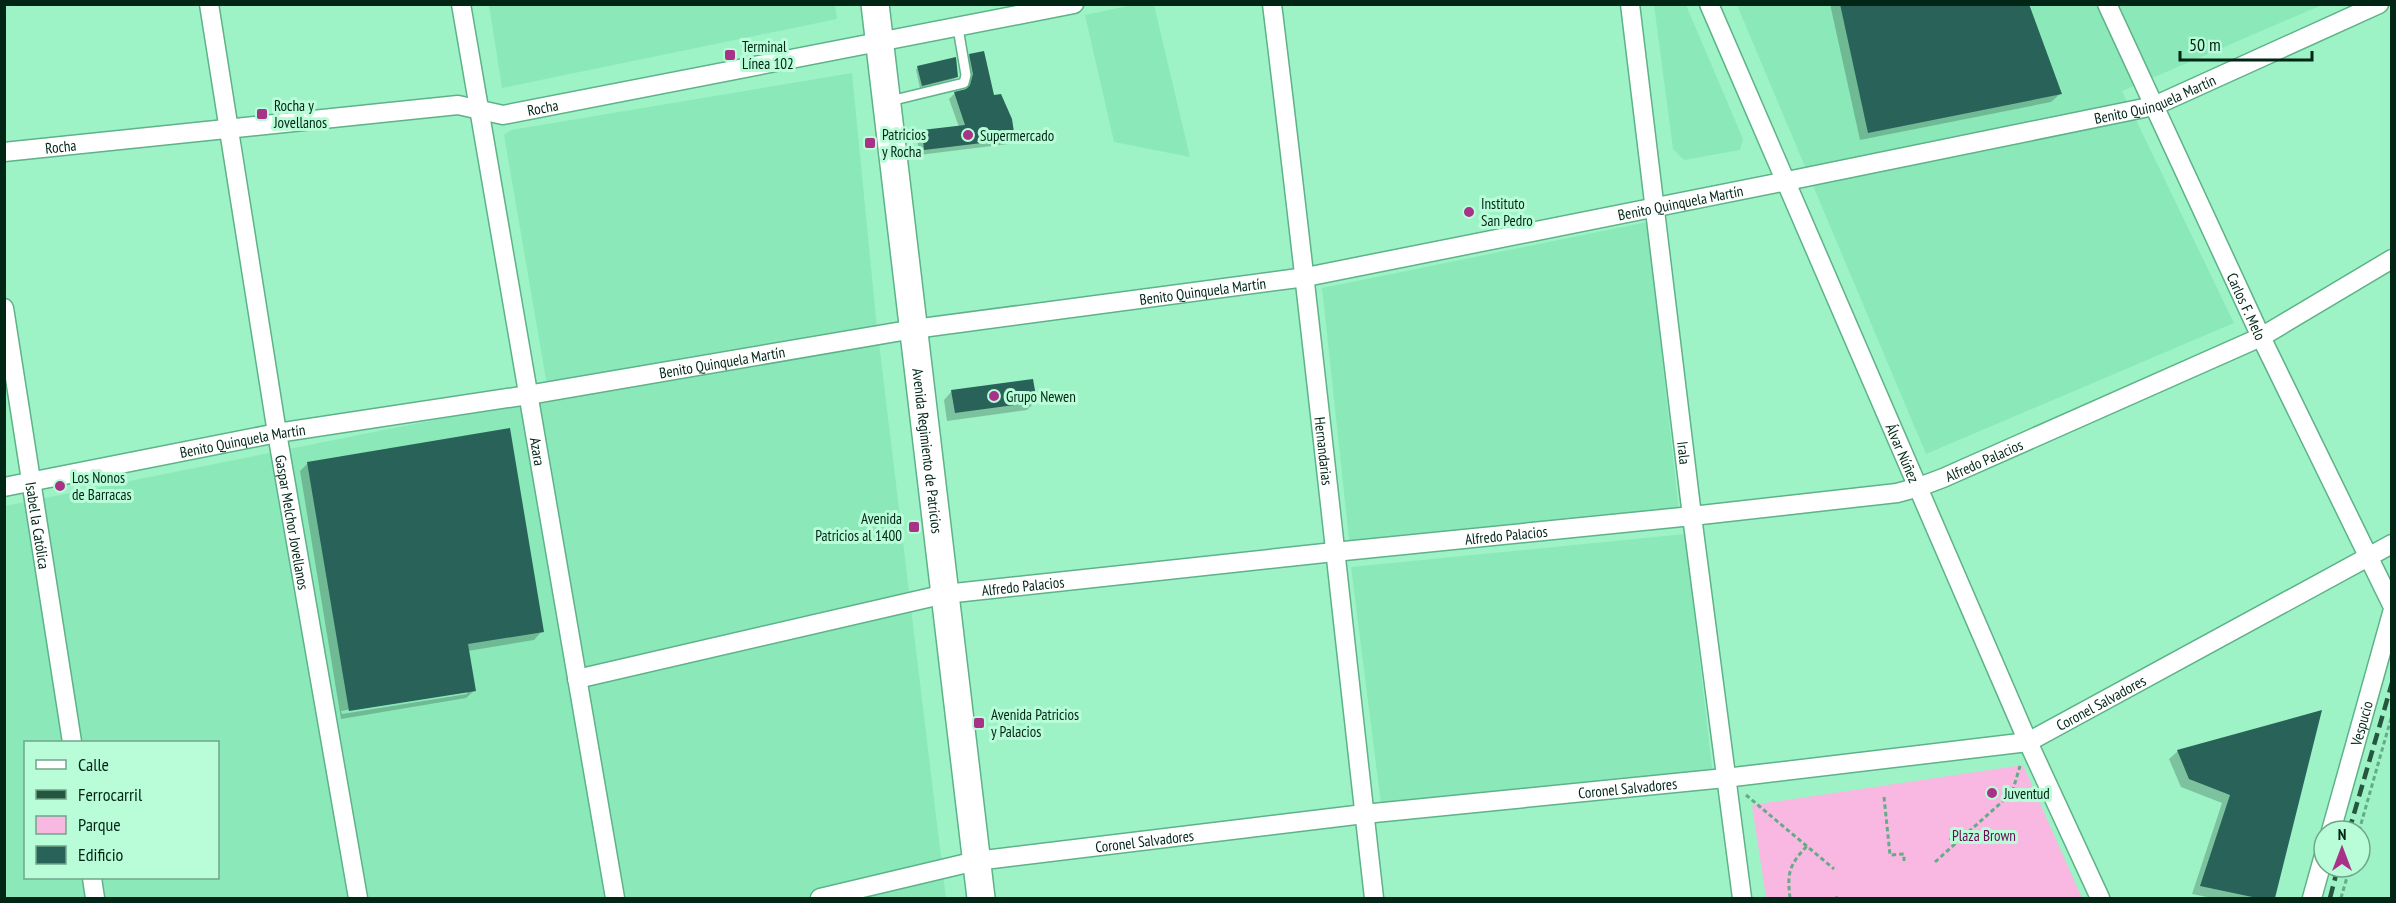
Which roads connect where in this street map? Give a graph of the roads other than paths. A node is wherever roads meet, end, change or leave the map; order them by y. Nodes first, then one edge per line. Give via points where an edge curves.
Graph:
1 (208, 4) edge
2 (462, 4) edge
3 (875, 4) edge
4 (1074, 4) edge
5 (1272, 4) edge
6 (1630, 4) edge
7 (1709, 4) edge
8 (2107, 4) edge
9 (2379, 4) edge
10 (958, 28) junction
11 (880, 44) junction
12 (888, 102) junction
13 (2154, 106) junction
14 (480, 111) junction
15 (229, 130) junction
16 (4, 152) edge
17 (1787, 181) junction
18 (1655, 207) junction
19 (2391, 259) edge
20 (1306, 277) junction
21 (4, 308) edge
22 (914, 329) junction
23 (2262, 337) junction
24 (528, 394) junction
25 (277, 433) junction
26 (32, 481) junction
27 (4, 487) edge
28 (1919, 487) junction
29 (1692, 516) junction
30 (2391, 544) edge
31 (1334, 552) junction
32 (2369, 557) junction
33 (945, 594) junction
34 (2391, 605) edge
35 (2391, 613) edge
36 (577, 679) junction
37 (72, 741) edge
38 (2028, 742) junction
39 (1725, 778) junction
40 (1364, 814) junction
41 (2334, 819) edge
42 (976, 861) junction
43 (92, 879) edge
44 (2317, 879) edge
45 (95, 898) edge
46 (358, 898) edge
47 (615, 898) edge
48 (820, 898) edge
49 (981, 898) edge
50 (1374, 898) edge
51 (1742, 898) edge
52 (2100, 898) edge
53 (2312, 898) edge

1 - 15 street, Gaspar Melchor Jovellanos
2 - 14 street, Azara
3 - 11 main road, Avenida Regimiento de Patricios
4 - 10 street, Rocha
5 - 20 street, Hernandarias
6 - 18 street, Irala
7 - 17 street, Álvar Núñez
8 - 13 street, Carlos F. Melo
9 - 13 street, Benito Quinquela Martín
10 - 11 street, Rocha
10 - 12 lane via 964,83
11 - 12 main road, Avenida Regimiento de Patricios
11 - 14 street, Rocha via 503,115
12 - 22 main road, Avenida Regimiento de Patricios
13 - 17 street, Benito Quinquela Martín
13 - 23 street, Carlos F. Melo
14 - 15 street, Rocha via 458,105
14 - 24 street, Azara
15 - 16 street, Rocha
15 - 25 street, Gaspar Melchor Jovellanos
17 - 18 street, Benito Quinquela Martín
17 - 28 street, Álvar Núñez
18 - 20 street, Benito Quinquela Martín
18 - 29 street, Irala
19 - 23 street, Alfredo Palacios
20 - 22 street, Benito Quinquela Martín
20 - 31 street, Hernandarias
21 - 26 street, Isabel la Católica
22 - 24 street, Benito Quinquela Martín
22 - 33 main road, Avenida Regimiento de Patricios
23 - 28 street, Alfredo Palacios
23 - 32 street, Carlos F. Melo
24 - 25 street, Benito Quinquela Martín
24 - 36 street, Azara
25 - 26 street, Benito Quinquela Martín
25 - 46 street, Gaspar Melchor Jovellanos
26 - 27 street, Benito Quinquela Martín
26 - 37 street, Isabel la Católica
28 - 29 street, Alfredo Palacios via 1882,496
28 - 38 street, Álvar Núñez
29 - 31 street, Alfredo Palacios
29 - 39 street, Irala
30 - 32 street, Coronel Salvadores
31 - 33 street, Alfredo Palacios
31 - 40 street, Hernandarias
32 - 34 street, Carlos F. Melo
32 - 38 street, Coronel Salvadores
33 - 36 street, Alfredo Palacios
33 - 42 main road, Avenida Regimiento de Patricios
35 - 41 street, Vespucio
36 - 47 street, Azara
38 - 39 street, Coronel Salvadores
38 - 52 street, Álvar Núñez
39 - 40 street, Coronel Salvadores
39 - 51 street, Irala
40 - 42 street, Coronel Salvadores
40 - 50 street, Hernandarias
42 - 48 street, Coronel Salvadores
42 - 49 main road, Avenida Regimiento de Patricios
43 - 45 street
44 - 53 street

